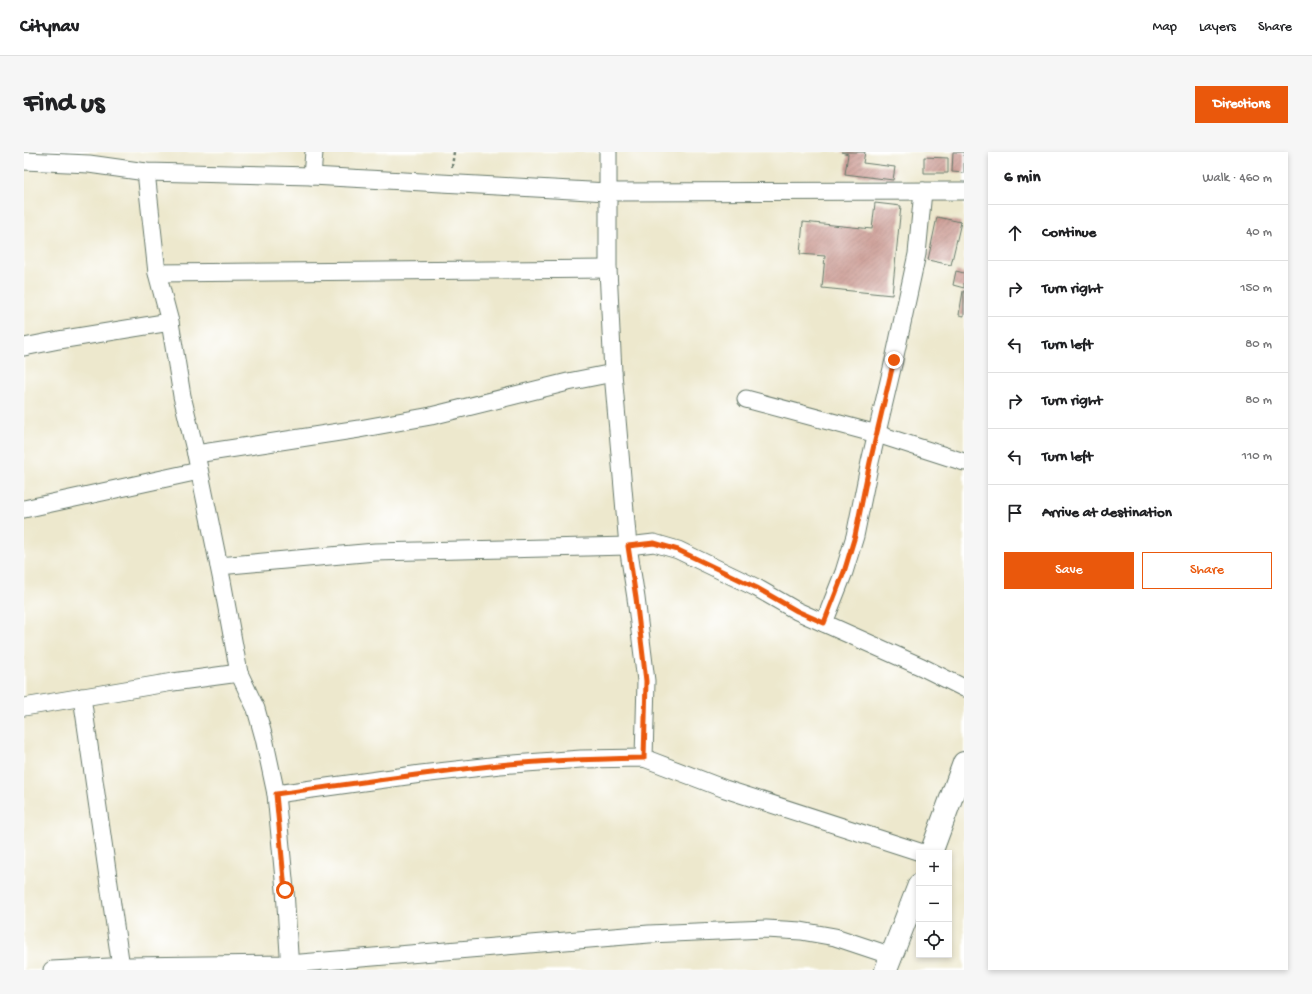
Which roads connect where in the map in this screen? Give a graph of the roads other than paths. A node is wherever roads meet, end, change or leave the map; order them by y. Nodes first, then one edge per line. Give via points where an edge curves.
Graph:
1 (314, 152) edge
2 (608, 152) edge
3 (24, 161) edge
4 (146, 172) junction
5 (312, 176) junction
6 (923, 191) junction
7 (964, 191) edge
8 (608, 192) junction
9 (608, 270) junction
10 (157, 273) junction
11 (170, 322) junction
12 (24, 347) edge
13 (613, 373) junction
14 (746, 399) dead end
15 (877, 434) junction
16 (196, 454) junction
17 (964, 462) edge
18 (199, 471) junction
19 (24, 510) edge
20 (628, 546) junction
21 (219, 566) junction
22 (824, 623) junction
23 (239, 673) junction
24 (964, 688) edge
25 (82, 697) junction
26 (24, 707) edge
27 (644, 758) junction
28 (964, 763) edge
29 (276, 794) junction
30 (932, 850) edge
31 (916, 851) edge
32 (919, 886) edge
33 (889, 963) edge
34 (290, 967) edge
35 (127, 968) edge
36 (52, 970) edge

1 - 5 street
2 - 8 street
3 - 4 street via 89,164
4 - 5 street
4 - 10 street
5 - 8 street
6 - 7 street
6 - 8 street
6 - 15 street via 917,254
8 - 9 street
9 - 10 street
9 - 13 street
10 - 11 street
11 - 12 street
11 - 16 street via 182,396
13 - 16 street via 431,416
13 - 20 street
14 - 15 street
15 - 17 street
15 - 22 street via 855,536
16 - 18 street
18 - 19 street
18 - 21 street
20 - 21 street via 374,552
20 - 22 street via 654,543 678,550
20 - 27 street via 646,681
21 - 23 street
22 - 24 street
23 - 25 street
23 - 29 street via 256,709
25 - 26 street
25 - 35 street
27 - 29 street via 581,759 500,765
27 - 31 street via 725,789
28 - 30 main road
29 - 34 street
32 - 33 main road
33 - 34 street via 835,937 801,931 766,929 649,934
34 - 35 street
35 - 36 street

